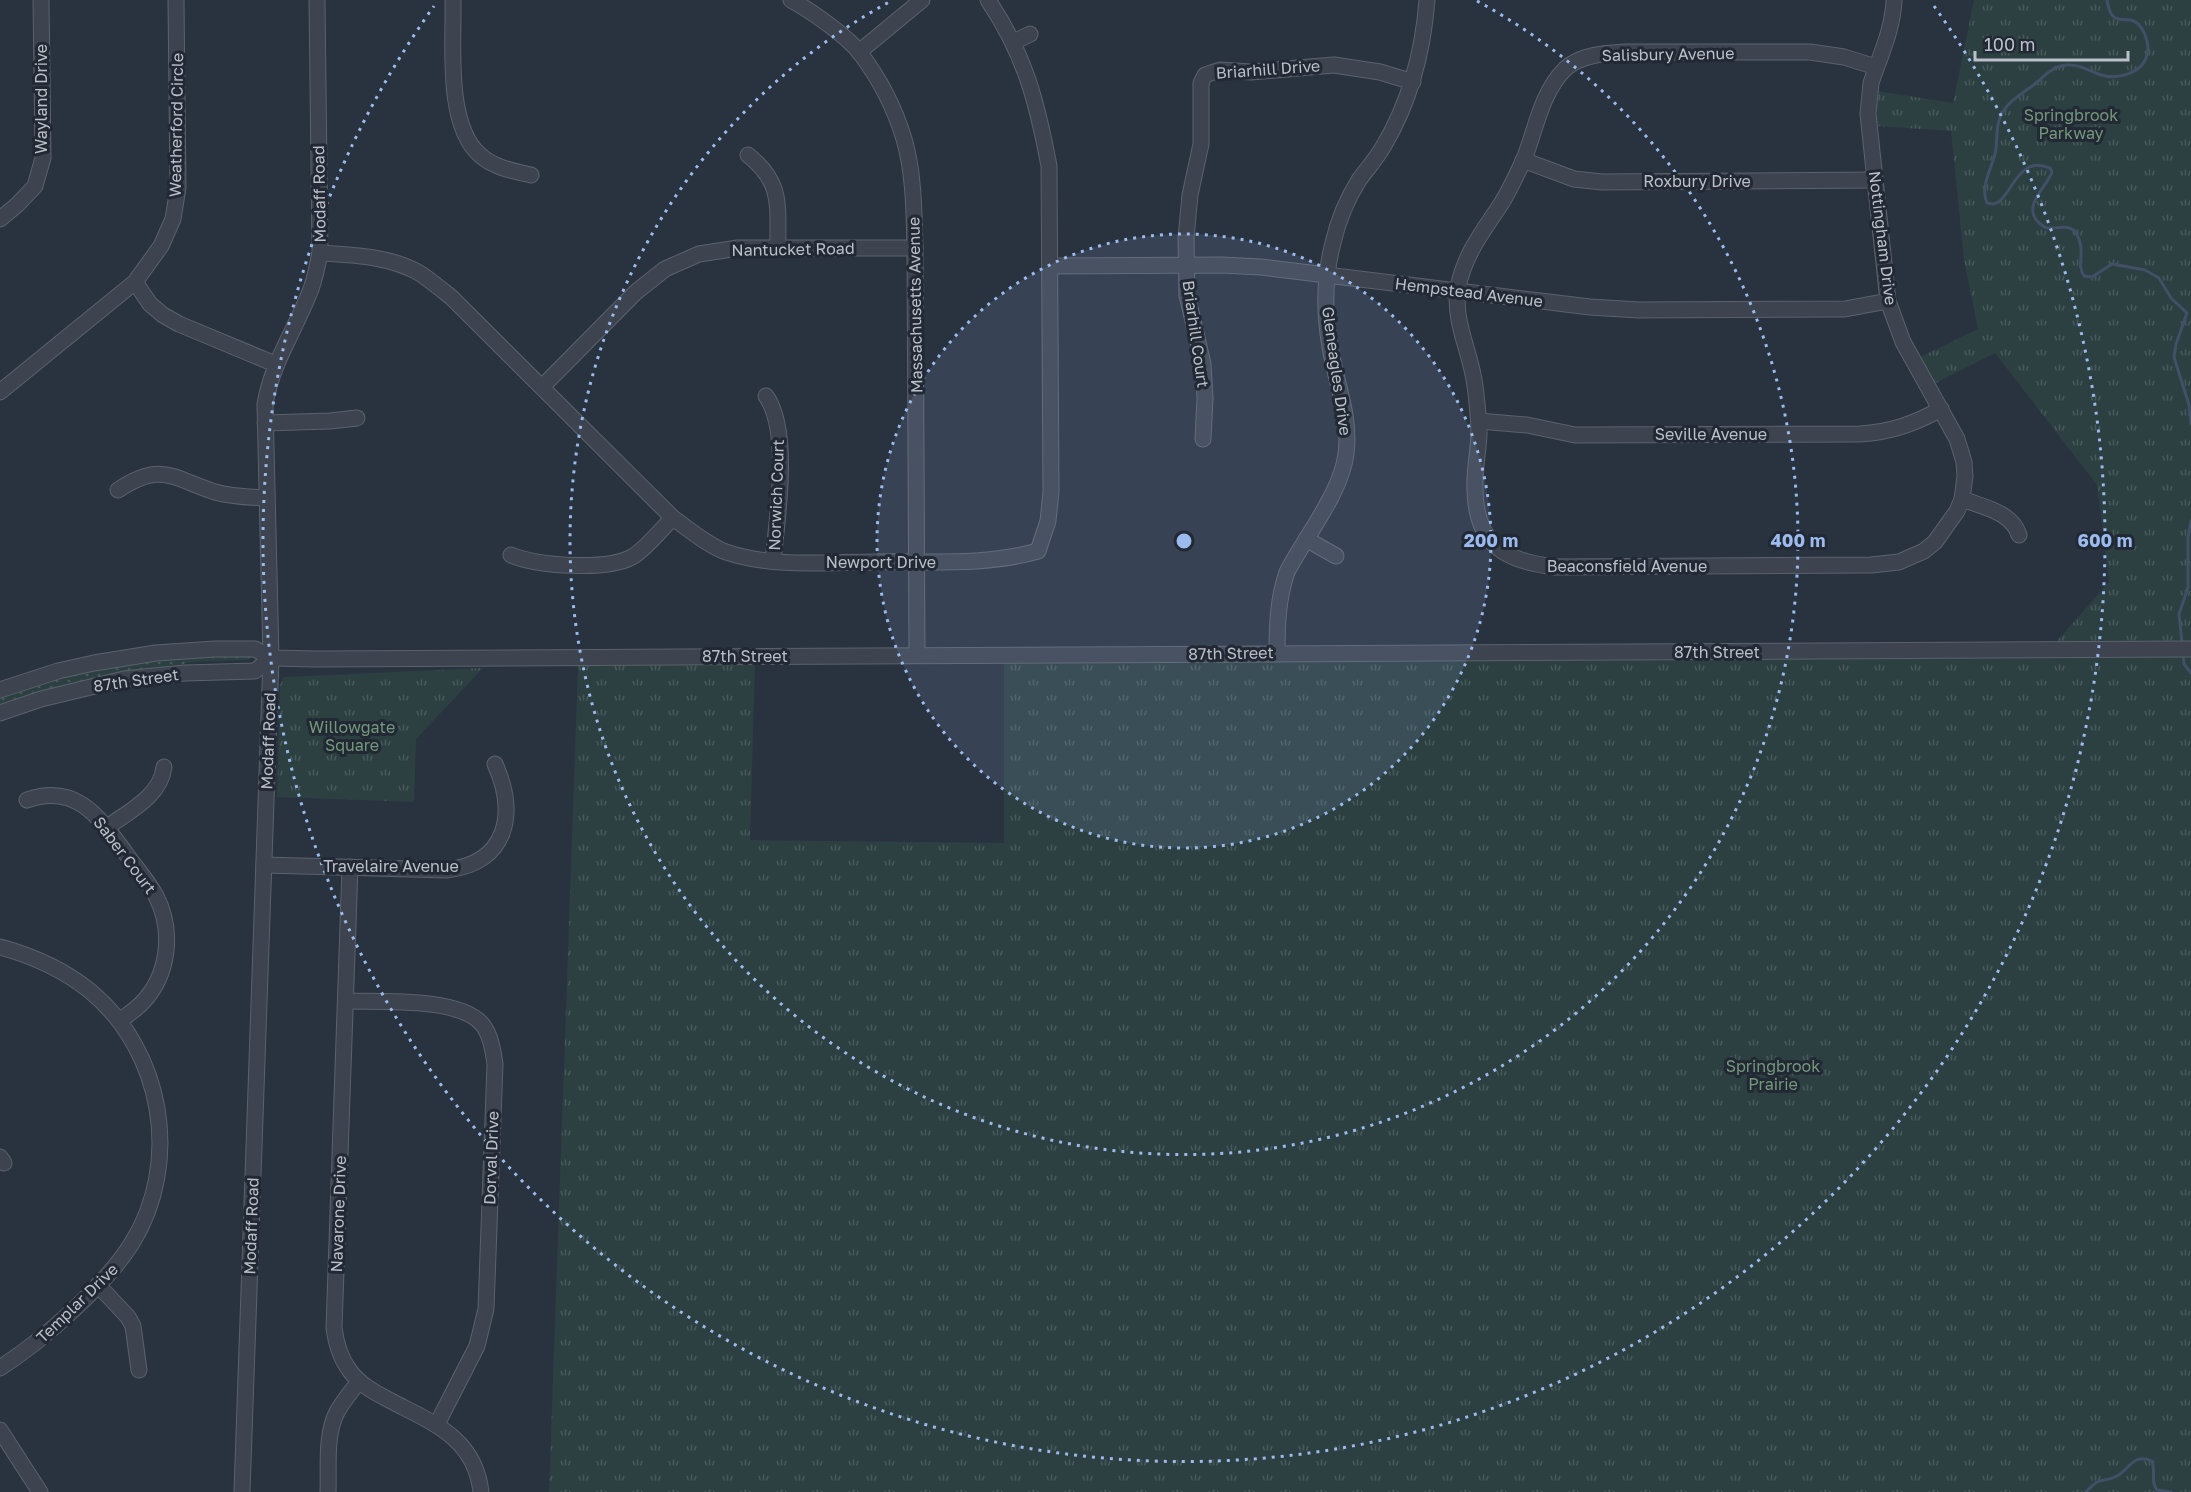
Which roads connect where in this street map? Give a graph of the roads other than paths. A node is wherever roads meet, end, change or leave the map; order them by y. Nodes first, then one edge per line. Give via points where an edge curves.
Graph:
1 (41, 0) edge
2 (176, 0) edge
3 (317, 0) edge
4 (453, 0) edge
5 (791, 0) edge
6 (922, 0) edge
7 (988, 0) edge
8 (1427, 0) edge
9 (1894, 0) edge
10 (1030, 34) dead end
11 (1014, 42) junction
12 (859, 52) junction
13 (1876, 67) junction
14 (1413, 82) junction
15 (748, 155) dead end
16 (1523, 160) junction
17 (531, 175) dead end
18 (1875, 180) junction
19 (0, 219) edge
20 (778, 248) junction
21 (915, 248) junction
22 (320, 253) junction
23 (1187, 265) junction
24 (1050, 266) junction
25 (1326, 274) junction
26 (135, 282) junction
27 (1458, 290) junction
28 (1888, 301) junction
29 (275, 364) junction
30 (542, 387) junction
31 (0, 392) edge
32 (766, 396) dead end
33 (1941, 410) junction
34 (357, 418) dead end
35 (1479, 421) junction
36 (265, 423) junction
37 (1203, 438) dead end
38 (118, 490) dead end
39 (267, 498) junction
40 (1962, 499) junction
41 (673, 518) junction
42 (2019, 535) dead end
43 (1306, 539) junction
44 (511, 555) dead end
45 (1336, 556) dead end
46 (773, 561) junction
47 (916, 562) junction
48 (2191, 649) edge
49 (1277, 653) junction
50 (917, 655) junction
51 (271, 658) junction
52 (0, 690) edge
53 (0, 713) edge
54 (495, 764) dead end
55 (164, 767) dead end
56 (27, 800) dead end
57 (106, 828) junction
58 (264, 865) junction
59 (351, 867) junction
60 (0, 947) edge
61 (346, 1001) junction
62 (120, 1021) junction
63 (98, 1285) junction
64 (0, 1368) edge
65 (139, 1370) dead end
66 (359, 1381) junction
67 (437, 1424) junction
68 (0, 1430) edge
69 (40, 1492) edge
70 (242, 1492) edge
71 (328, 1492) edge
72 (481, 1492) edge

1 - 19 street, Wayland Drive via 43,158 35,186
2 - 26 street, Weatherford Circle via 178,188 173,219 161,246
3 - 22 street, Modaff Road
4 - 17 street via 454,105 465,134 479,155 499,167
5 - 12 street, Massachusetts Avenue
6 - 12 street
7 - 11 street, Newport Drive
8 - 14 street, Gleneagles Drive via 1424,40
9 - 13 street, Nottingham Drive via 1892,22
10 - 11 street
11 - 24 street, Newport Drive via 1029,80 1049,166
12 - 21 street, Massachusetts Avenue via 886,94 904,139 913,193
13 - 16 street, Salisbury Avenue via 1810,52 1625,52 1591,57 1567,67 1551,87
13 - 18 street, Nottingham Drive via 1868,114
14 - 23 street, Briarhill Drive via 1334,65 1251,72 1220,70 1205,75 1200,144 1186,219
14 - 25 street, Gleneagles Drive via 1388,139 1346,204
15 - 20 street via 763,166 774,185
16 - 18 street, Roxbury Drive via 1585,181
16 - 27 street, Salisbury Avenue via 1503,201 1466,259
18 - 28 street, Nottingham Drive
20 - 21 street, Nantucket Road
20 - 30 street, Nantucket Road via 738,248 699,254 665,269 636,291
21 - 47 street, Massachusetts Avenue
22 - 29 street, Modaff Road via 310,293
22 - 30 street, Newport Drive via 388,261 419,273 451,297
23 - 24 street, Hempstead Avenue
23 - 25 street, Hempstead Avenue
23 - 37 street, Briarhill Court via 1187,295 1203,364
24 - 47 street, Newport Drive via 1052,492 1038,551 991,561
25 - 27 street, Hempstead Avenue
25 - 43 street, Gleneagles Drive via 1326,324 1344,405 1346,456 1328,504
26 - 29 street via 163,315
26 - 31 street, Weatherford Circle
27 - 28 street, Hempstead Avenue via 1638,310 1845,309
27 - 35 street, Beaconsfield Avenue via 1457,310 1475,382
28 - 33 street, Nottingham Drive via 1903,342
29 - 36 street, Modaff Road via 268,384
30 - 41 street, Newport Drive
32 - 46 street, Norwich Court via 775,413 780,444
33 - 35 street, Seville Avenue via 1899,429 1860,434 1575,435 1527,424
33 - 40 street, Nottingham Drive via 1964,462
34 - 36 street
35 - 40 street, Beaconsfield Avenue via 1475,490 1481,524 1493,546 1540,566 1899,562 1935,542
36 - 39 street, Modaff Road
38 - 39 street via 140,477 163,474 230,495
39 - 51 street, Modaff Road
40 - 42 street via 2005,516
41 - 44 street via 642,548 618,562 548,564
41 - 46 street, Newport Drive via 725,551
43 - 45 street
43 - 49 street, Gleneagles Drive via 1288,571 1279,603
46 - 47 street, Newport Drive
47 - 50 street, Massachusetts Avenue
48 - 49 street, 87th Street
49 - 50 street, 87th Street
50 - 51 street, 87th Street
51 - 52 street, 87th Street via 255,649 156,653 58,671
51 - 53 street, 87th Street via 255,671 124,679
51 - 58 street, Modaff Road
54 - 59 street, Travelaire Avenue via 506,794 506,820 498,842 479,862 447,870
55 - 57 street via 154,791
56 - 57 street, Saber Court via 45,796 75,801 90,809
57 - 62 street, Saber Court via 153,890 166,928 160,975 142,1003
58 - 59 street, Travelaire Avenue
58 - 70 street, Modaff Road
59 - 61 street, Navarone Drive
60 - 62 street, Templar Drive via 65,973
61 - 66 street, Navarone Drive via 334,1328 340,1353
61 - 67 street, Dorval Drive via 437,1005 462,1010 483,1025 493,1051 486,1309 477,1346
62 - 63 street, Templar Drive via 151,1082 160,1126 160,1155 156,1185 142,1225 123,1257
63 - 64 street, Templar Drive via 34,1345
63 - 65 street via 133,1326
66 - 67 street, Navarone Drive via 376,1394
66 - 71 street via 333,1421
67 - 72 street, Navarone Drive via 469,1455
68 - 69 street

